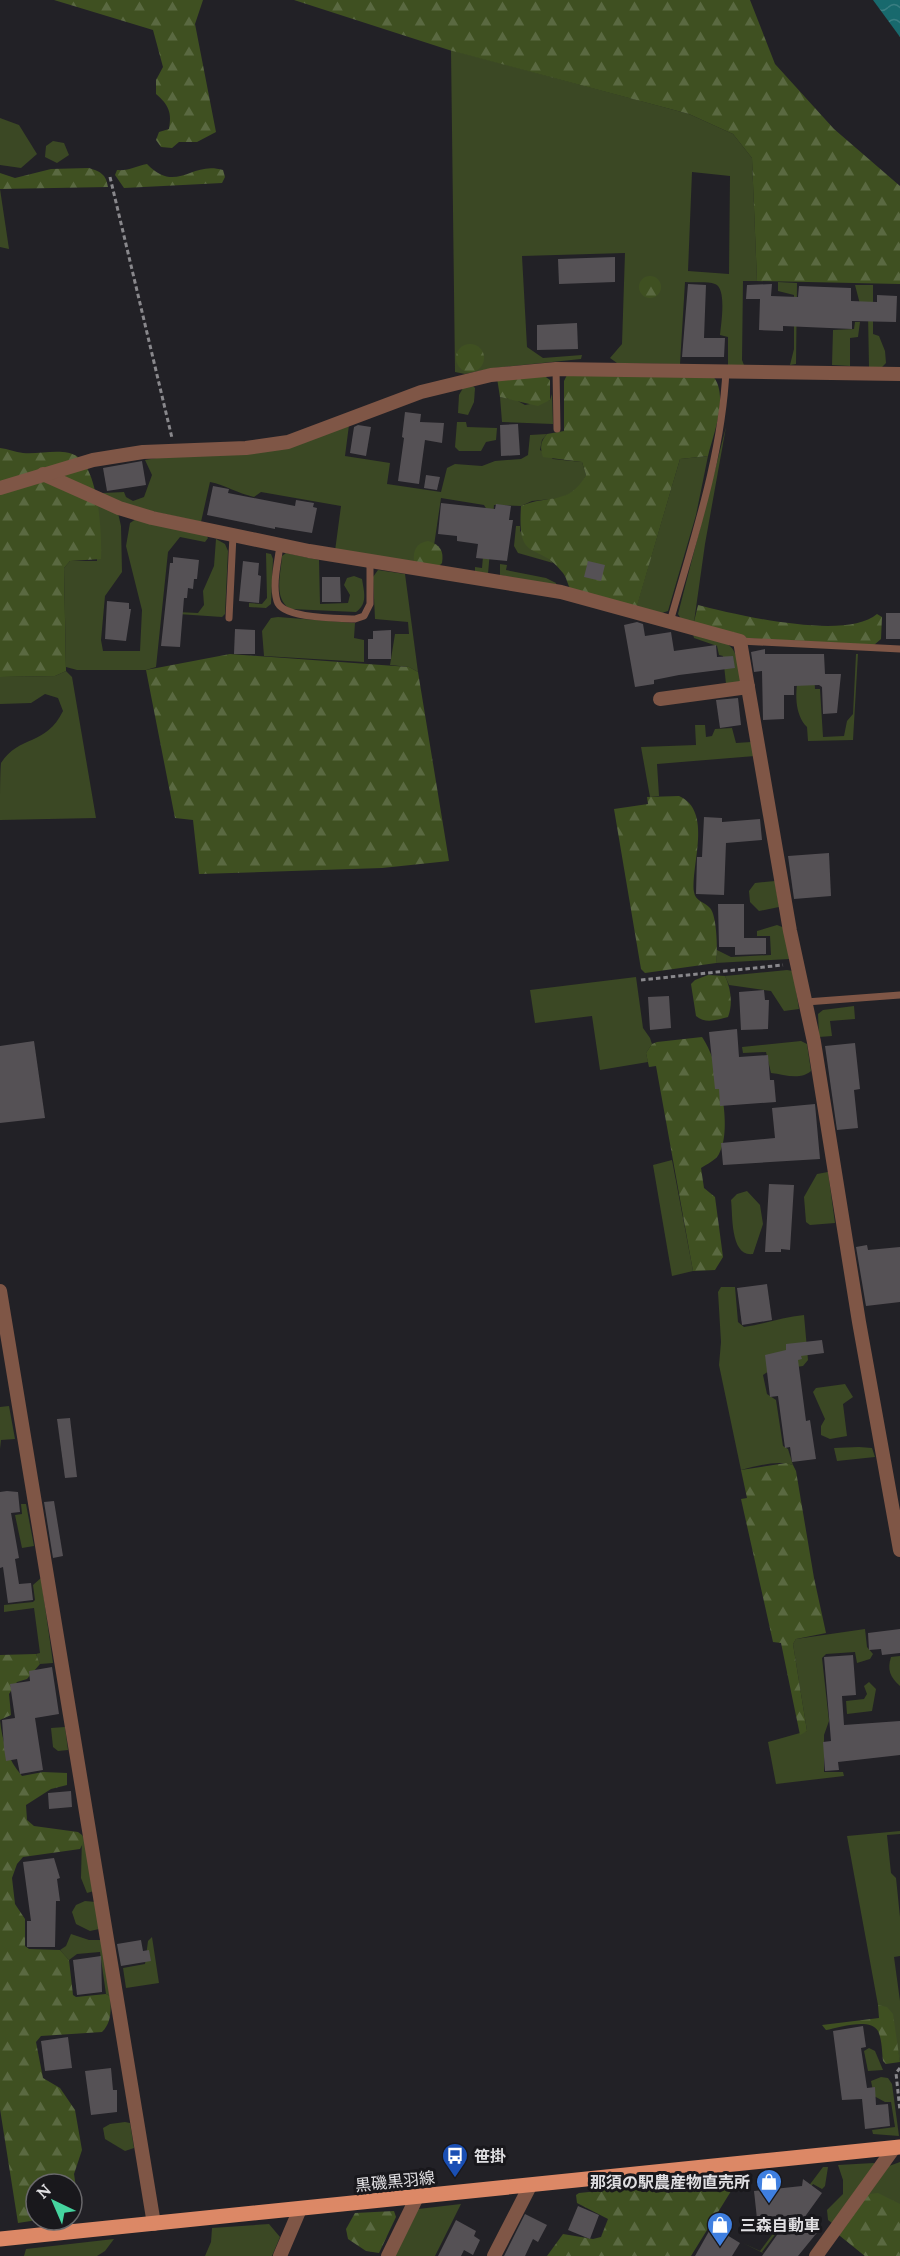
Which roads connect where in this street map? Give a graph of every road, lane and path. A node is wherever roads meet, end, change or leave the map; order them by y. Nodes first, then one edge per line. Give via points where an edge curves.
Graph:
1 (110, 177) dead end
2 (556, 369) junction
3 (726, 370) junction
4 (900, 374) edge
5 (557, 429) dead end
6 (174, 450) junction
7 (43, 474) junction
8 (0, 488) edge
9 (233, 535) junction
10 (280, 544) junction
11 (370, 561) junction
12 (229, 618) dead end
13 (670, 622) junction
14 (740, 641) junction
15 (900, 649) edge
16 (748, 687) junction
17 (660, 699) dead end
18 (797, 964) junction
19 (641, 980) dead end
20 (900, 995) edge
21 (806, 1002) junction
22 (0, 1291) edge
23 (900, 1550) edge
24 (900, 2068) edge
25 (900, 2111) edge
26 (897, 2148) edge
27 (530, 2186) junction
28 (417, 2197) junction
29 (300, 2209) junction
30 (154, 2224) junction
31 (0, 2239) edge
32 (280, 2256) edge
33 (388, 2256) edge
34 (494, 2256) edge
35 (816, 2256) edge

1 - 6 path
2 - 3 street
2 - 5 lane
2 - 6 street via 458,381 288,442 246,448
3 - 4 street
3 - 13 lane via 722,420
6 - 7 street via 93,460
7 - 8 street
7 - 9 street via 130,511
9 - 10 street
9 - 12 lane
10 - 11 street
10 - 11 lane via 275,594 277,604 289,613 355,619 364,616 370,604
11 - 13 street via 561,592
13 - 14 street
14 - 15 lane
14 - 16 street
16 - 17 street
16 - 18 street
18 - 19 path
18 - 21 street
20 - 21 lane
21 - 23 street
22 - 30 street
24 - 25 path via 896,2073
26 - 27 main road, 黒磯黒羽線
26 - 35 street
27 - 28 main road, 黒磯黒羽線
27 - 34 street
28 - 29 main road, 黒磯黒羽線
28 - 33 street
29 - 30 main road, 黒磯黒羽線
29 - 32 street
30 - 31 main road, 黒磯黒羽線

